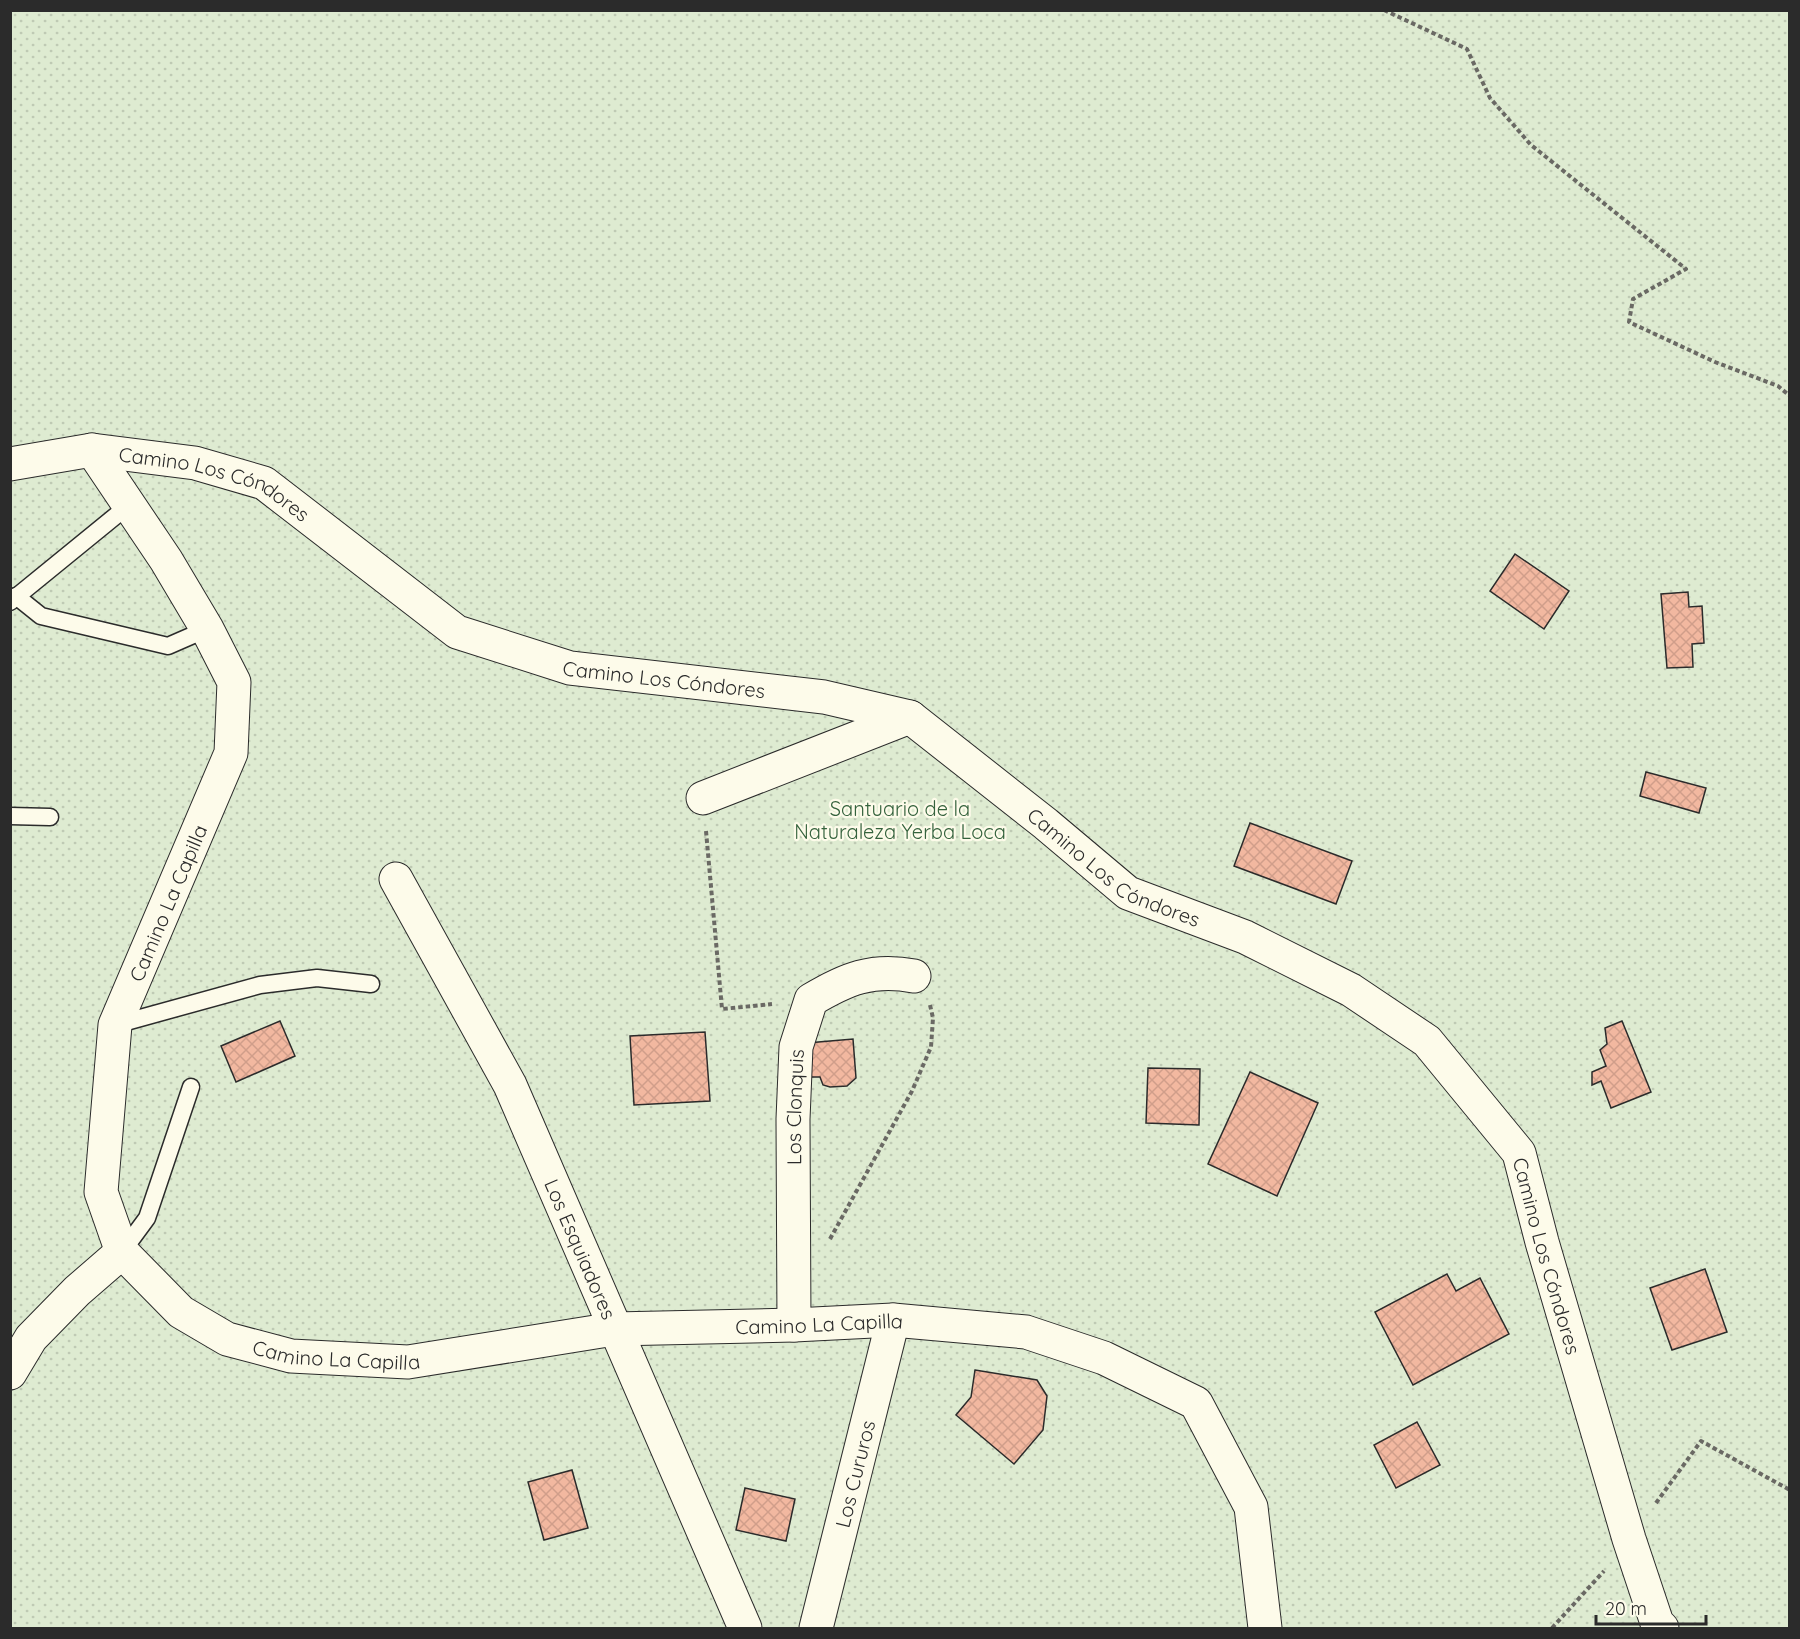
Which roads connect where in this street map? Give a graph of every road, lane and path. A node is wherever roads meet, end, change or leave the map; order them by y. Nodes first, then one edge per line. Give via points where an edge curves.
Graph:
1 (1384, 10) edge
2 (1790, 396) edge
3 (92, 450) junction
4 (10, 464) edge
5 (129, 506) junction
6 (13, 599) edge
7 (207, 629) junction
8 (910, 717) junction
9 (703, 798) joint
10 (10, 816) edge
11 (50, 817) dead end
12 (396, 879) dead end
13 (914, 976) joint
14 (371, 984) dead end
15 (811, 1000) junction
16 (116, 1025) junction
17 (191, 1087) dead end
18 (829, 1242) dead end
19 (122, 1252) junction
20 (893, 1320) junction
21 (794, 1325) junction
22 (614, 1329) junction
23 (10, 1373) edge
24 (1790, 1491) edge
25 (1629, 1539) junction
26 (745, 1629) edge
27 (816, 1629) edge
28 (1265, 1629) edge
29 (1552, 1629) edge
30 (1662, 1629) edge

1 - 2 path via 1467,49 1491,98 1531,145 1686,269 1633,299 1629,322 1778,386
3 - 4 street, Camino Los Cóndores
3 - 5 street, Camino La Capilla
3 - 8 street, Camino Los Cóndores via 195,463 264,483 456,632 570,668 824,697
5 - 6 lane
5 - 7 street, Camino La Capilla
6 - 7 lane via 41,616 168,646
7 - 16 street, Camino La Capilla via 234,682 231,753
8 - 9 street
8 - 25 street, Camino Los Cóndores via 1128,893 1245,937 1341,984 1427,1041 1519,1153
9 - 15 path via 722,1010
10 - 11 lane
12 - 22 street, Los Esquiadores via 510,1085
13 - 15 street via 872,974 837,984
13 - 18 path via 926,991 933,1017 931,1047 912,1091
14 - 16 lane via 317,978 261,985
15 - 21 street, Los Clonquis via 796,1047
16 - 19 street, Camino La Capilla via 101,1192
17 - 19 lane via 147,1218
19 - 22 street, Camino La Capilla via 181,1312 227,1339 291,1356 408,1362
19 - 23 street via 32,1338
20 - 21 street, Camino La Capilla
20 - 27 street, Los Cururos
20 - 28 street, Camino La Capilla via 1026,1332 1104,1358 1196,1403 1251,1507
21 - 22 street, Camino La Capilla
22 - 26 street, Los Esquiadores
24 - 25 path via 1701,1442
25 - 29 path
25 - 30 street, Camino Los Cóndores

